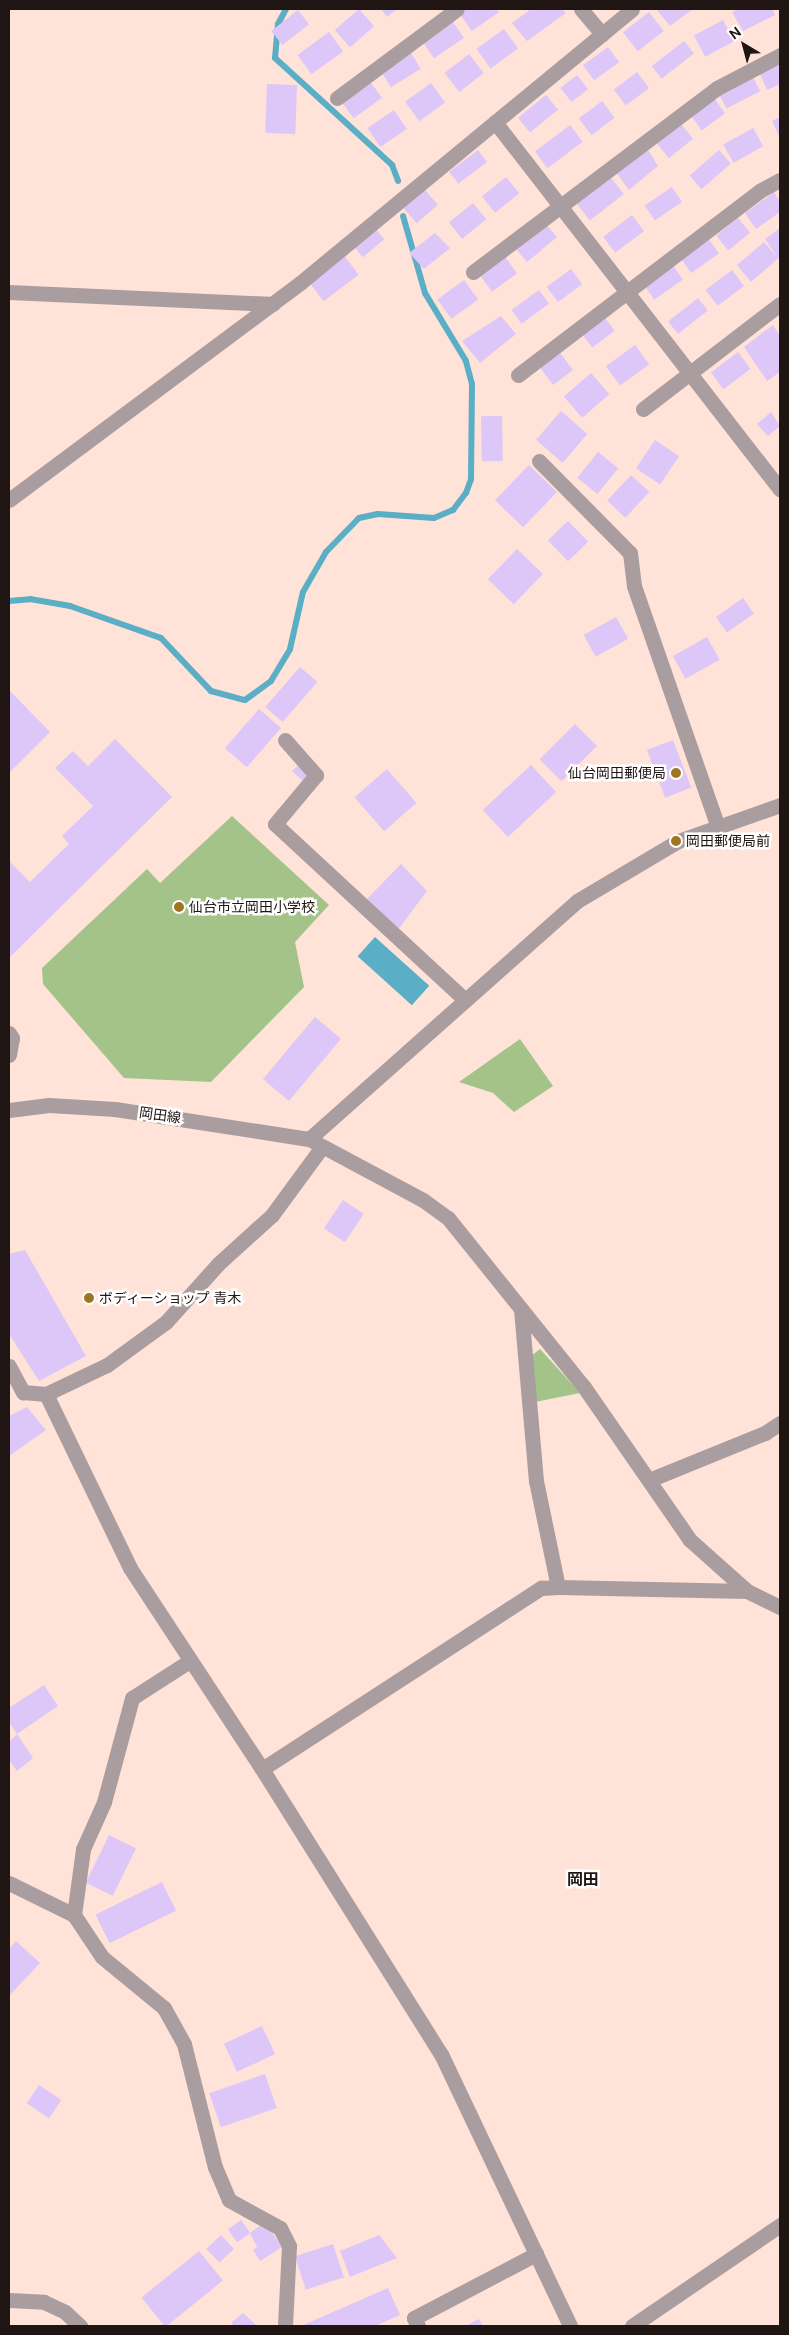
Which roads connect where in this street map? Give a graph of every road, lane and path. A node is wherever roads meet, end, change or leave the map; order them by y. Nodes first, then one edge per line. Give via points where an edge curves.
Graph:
1 (457, 9) edge
2 (582, 9) edge
3 (632, 9) edge
4 (602, 34) junction
5 (780, 55) edge
6 (338, 98) dead end
7 (495, 122) junction
8 (780, 180) edge
9 (561, 206) junction
10 (473, 272) dead end
11 (628, 291) junction
12 (9, 292) edge
13 (273, 304) junction
14 (780, 304) edge
15 (691, 372) junction
16 (518, 375) dead end
17 (643, 409) dead end
18 (539, 461) dead end
19 (780, 488) edge
20 (9, 500) edge
21 (285, 740) dead end
22 (780, 805) edge
23 (718, 827) junction
24 (464, 999) junction
25 (9, 1033) edge
26 (9, 1055) edge
27 (9, 1110) edge
28 (316, 1143) junction
29 (521, 1309) junction
30 (9, 1366) edge
31 (46, 1394) junction
32 (780, 1423) edge
33 (649, 1480) junction
34 (558, 1587) junction
35 (747, 1591) junction
36 (780, 1607) edge
37 (188, 1662) junction
38 (262, 1769) junction
39 (9, 1883) edge
40 (74, 1915) junction
41 (780, 2225) edge
42 (536, 2254) junction
43 (9, 2300) edge
44 (80, 2326) edge
45 (285, 2326) edge
46 (418, 2326) edge
47 (570, 2326) edge
48 (632, 2326) edge

1 - 6 street
2 - 4 street
3 - 4 street
4 - 7 street
5 - 9 street via 717,88
7 - 9 street
7 - 13 street
8 - 11 street via 761,190
9 - 10 street
9 - 11 street
11 - 15 street
11 - 16 street
12 - 13 street
13 - 20 street
14 - 15 street
15 - 17 street
15 - 19 street
18 - 23 street via 630,553 634,586
21 - 24 street via 316,775 275,824
22 - 23 street
23 - 24 street via 678,841 577,901
24 - 28 street
25 - 26 street via 12,1038
27 - 28 street, 岡田線 via 49,1105 115,1109
28 - 29 street, 岡田線 via 423,1200 448,1218
28 - 31 street via 272,1214 218,1264 166,1322 107,1365
29 - 33 street, 岡田線 via 584,1387
29 - 34 street via 536,1481
30 - 31 street via 23,1392
31 - 37 street via 130,1568
32 - 33 street via 765,1433
33 - 35 street, 岡田線 via 690,1540
34 - 35 street
34 - 38 street via 541,1588
35 - 36 street
37 - 38 street
37 - 40 street via 132,1698 104,1802 83,1849
38 - 42 street via 441,2054
39 - 40 street
40 - 45 street via 102,1957 164,2008 184,2044 215,2166 229,2200 280,2228 290,2246
41 - 48 street
42 - 46 street via 414,2318
42 - 47 street
43 - 44 street via 44,2302 65,2312

